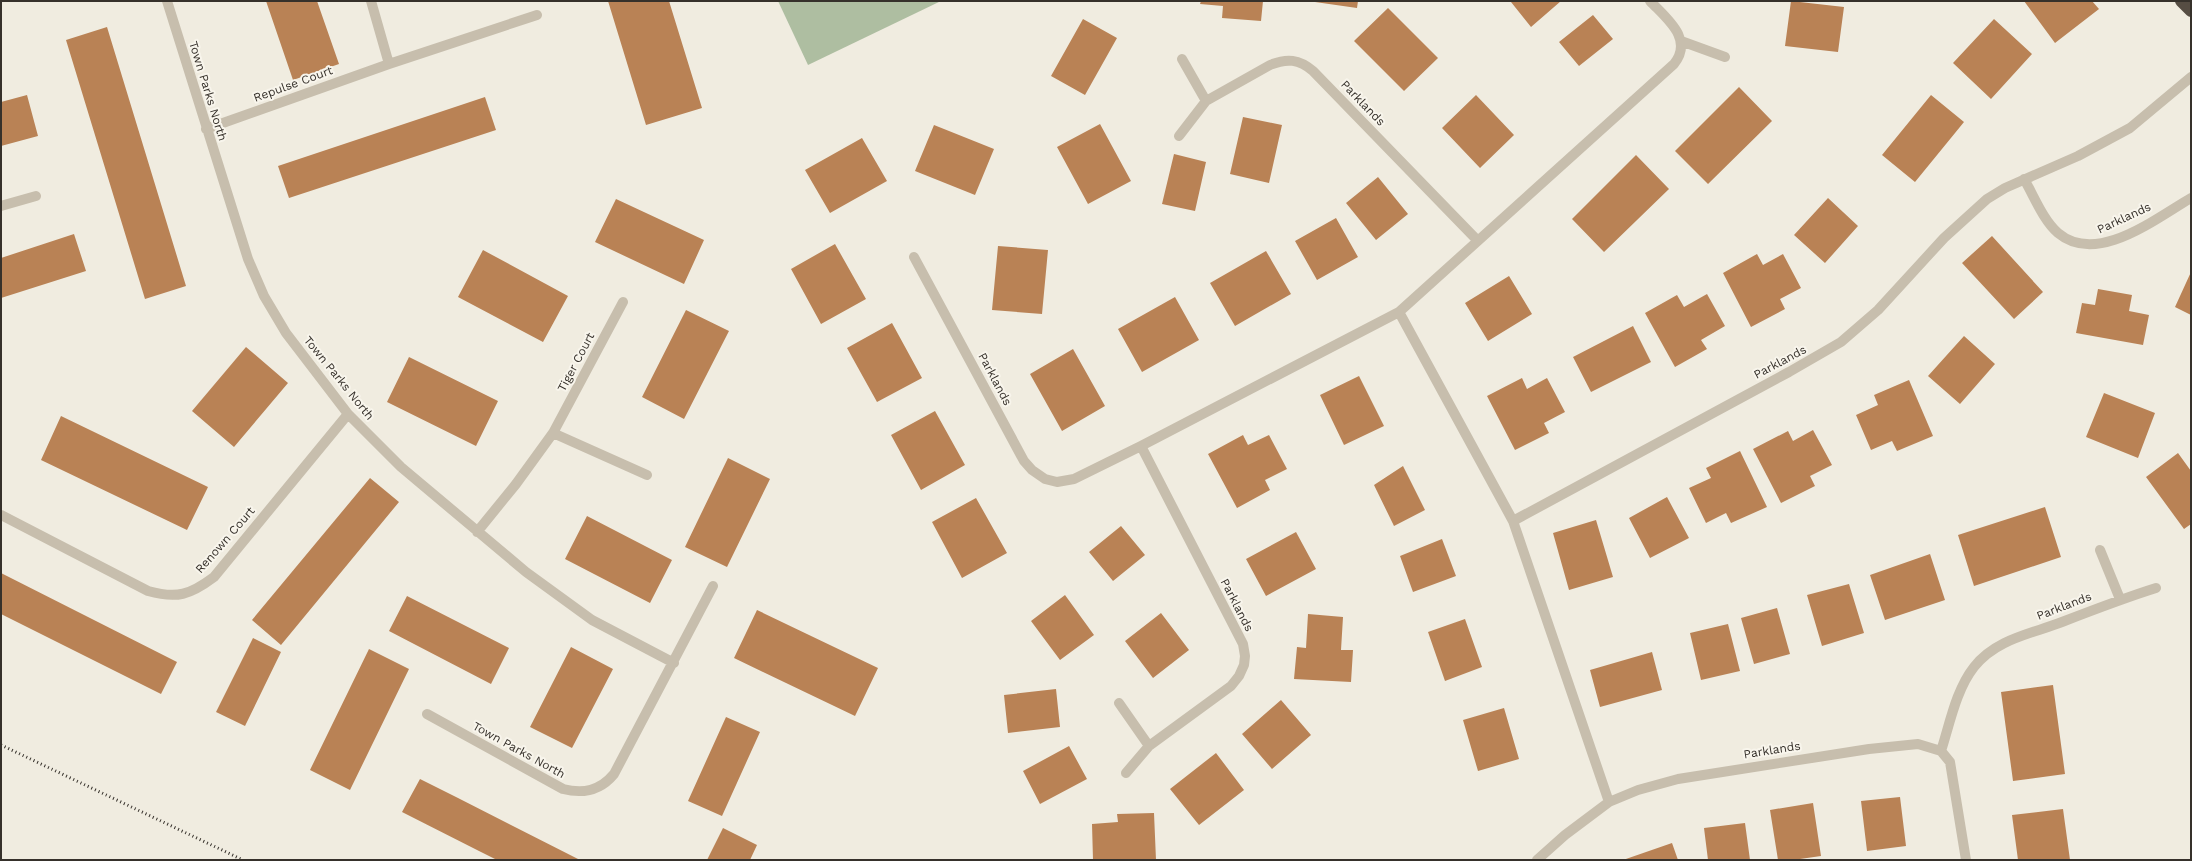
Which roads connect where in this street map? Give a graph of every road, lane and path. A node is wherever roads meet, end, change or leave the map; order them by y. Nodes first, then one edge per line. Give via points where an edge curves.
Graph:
1 (167, 1) edge
2 (370, 1) edge
3 (1650, 1) edge
4 (2182, 1) edge
5 (2191, 11) edge
6 (537, 15) dead end
7 (1681, 41) junction
8 (1725, 57) dead end
9 (1182, 59) dead end
10 (390, 64) junction
11 (2191, 77) edge
12 (1206, 101) junction
13 (206, 129) junction
14 (1179, 136) dead end
15 (2024, 178) junction
16 (36, 196) dead end
17 (2191, 198) edge
18 (1, 206) edge
19 (1477, 240) junction
20 (914, 256) dead end
21 (623, 302) dead end
22 (1399, 312) junction
23 (348, 414) junction
24 (552, 433) junction
25 (1141, 446) junction
26 (648, 475) dead end
27 (1, 515) edge
28 (1513, 521) junction
29 (477, 532) junction
30 (2100, 550) dead end
31 (713, 586) dead end
32 (2156, 588) dead end
33 (2120, 599) junction
34 (674, 663) junction
35 (1119, 703) dead end
36 (427, 714) dead end
37 (1149, 746) junction
38 (1941, 751) junction
39 (1126, 773) dead end
40 (1609, 802) junction
41 (1537, 860) edge
42 (1966, 860) edge

1 - 13 street, Town Parks North
2 - 10 street
3 - 7 street via 1674,25
4 - 5 highway
6 - 10 street, Repulse Court
7 - 8 street
7 - 19 street, Parklands via 1681,51 1674,64
9 - 12 street
10 - 13 street, Repulse Court
11 - 15 street, Parklands via 2130,128 2078,156
12 - 14 street, Parklands
12 - 19 street, Parklands via 1280,61 1302,62 1313,70
13 - 23 street, Town Parks North via 248,259 264,296 286,332
15 - 17 street, Parklands via 2058,233 2071,241 2086,245 2096,246 2113,241
15 - 28 street, Parklands via 1971,211 1878,310 1841,342
16 - 18 street
19 - 22 street, Parklands
20 - 25 street, Parklands via 1024,461 1032,470 1051,481 1069,481
21 - 24 street, Tiger Court
22 - 25 street, Parklands
22 - 28 street
23 - 27 street, Renown Court via 214,577 197,590 165,595 148,591
23 - 29 street, Town Parks North via 401,467
24 - 26 street
24 - 29 street, Tiger Court via 516,484
25 - 37 street, Parklands via 1243,644 1246,656 1242,671 1231,686
28 - 40 street
29 - 34 street, Town Parks North via 592,620
30 - 33 street
31 - 34 street, Town Parks North
32 - 33 street, Parklands
33 - 38 street, Parklands via 2061,623 2019,636 1984,656 1964,682
34 - 36 street, Town Parks North via 614,774 607,783 596,789 575,792 563,789
35 - 37 street
37 - 39 street, Parklands
38 - 40 street, Parklands via 1918,744 1744,768 1671,781 1638,790
38 - 42 street via 1952,768
40 - 41 street, Parklands

